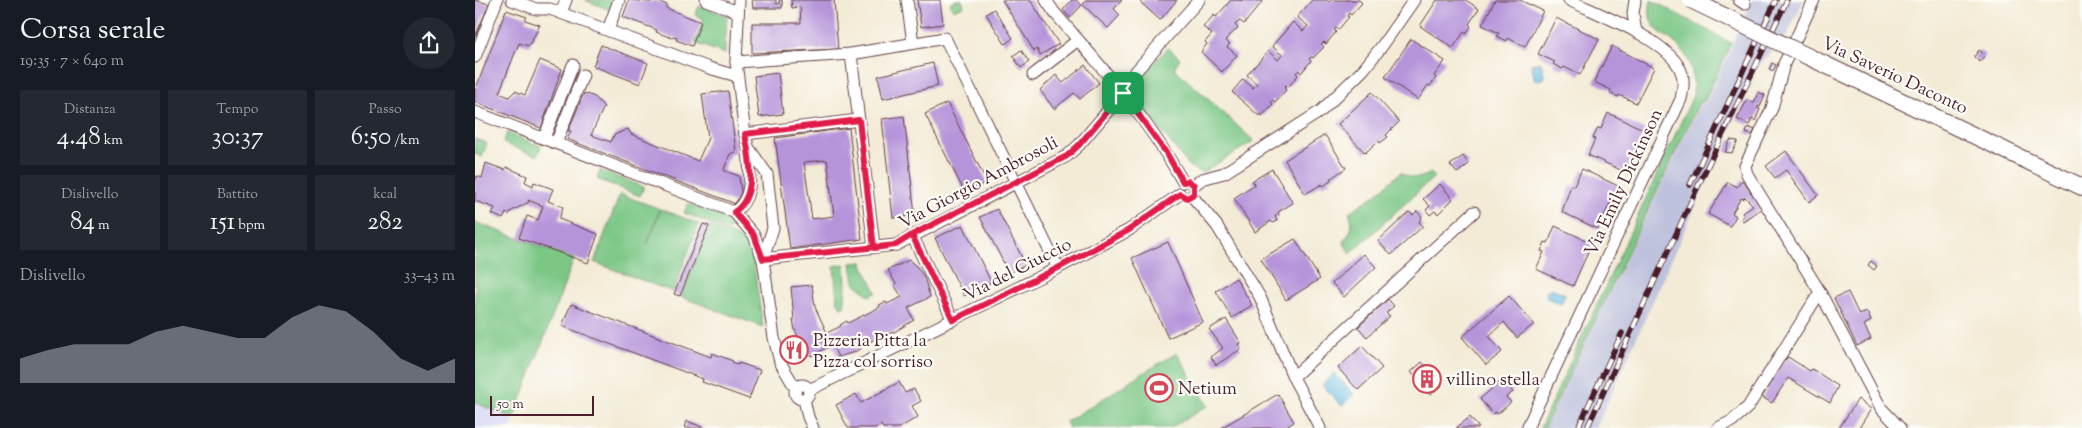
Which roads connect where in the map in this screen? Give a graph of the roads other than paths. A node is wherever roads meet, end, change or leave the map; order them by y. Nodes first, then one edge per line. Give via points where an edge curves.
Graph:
1 (497, 0) edge
2 (512, 0) edge
3 (567, 0) edge
4 (619, 0) edge
5 (706, 0) edge
6 (739, 0) edge
7 (907, 0) edge
8 (1046, 0) edge
9 (1199, 0) edge
10 (1414, 0) edge
11 (1569, 0) edge
12 (1635, 0) edge
13 (1691, 0) edge
14 (1814, 0) edge
15 (738, 12) junction
16 (561, 13) junction
17 (608, 30) junction
18 (1636, 32) junction
19 (1078, 40) junction
20 (913, 44) junction
21 (851, 54) junction
22 (475, 57) edge
23 (736, 62) junction
24 (573, 65) dead end
25 (583, 75) dead end
26 (1033, 75) dead end
27 (737, 76) junction
28 (1122, 91) junction
29 (475, 112) edge
30 (859, 120) junction
31 (745, 134) junction
32 (544, 138) junction
33 (557, 143) junction
34 (748, 147) junction
35 (1183, 182) junction
36 (1016, 183) junction
37 (2082, 187) edge
38 (1193, 191) junction
39 (1180, 194) junction
40 (734, 212) junction
41 (1473, 212) dead end
42 (912, 235) junction
43 (874, 248) junction
44 (763, 259) junction
45 (1058, 268) junction
46 (1820, 292) junction
47 (953, 320) junction
48 (1293, 377) junction
49 (807, 395) junction
50 (813, 428) edge
51 (1321, 428) edge
52 (1527, 428) edge
53 (1718, 428) edge
54 (1900, 428) edge

1 - 22 street
2 - 16 street via 536,9
3 - 16 street
4 - 17 street
5 - 15 street
6 - 15 street
7 - 20 street
8 - 19 street
9 - 28 street, Via Giorgio Ambrosoli
10 - 38 street via 1363,70 1321,111 1224,173 1202,179
11 - 18 street, Via Emily Dickinson
12 - 18 street
13 - 37 street, Via Saverio Daconto, bridge
14 - 46 street via 1784,64 1772,108 1745,166
15 - 23 street
16 - 17 street
17 - 27 street
18 - 52 street, Via Emily Dickinson via 1663,49 1677,63 1683,78 1681,99
19 - 26 street
19 - 28 street
20 - 21 street
20 - 36 street via 945,38
21 - 23 street
21 - 30 street
23 - 27 street
24 - 32 street
25 - 33 street
27 - 31 street
28 - 35 street
28 - 36 street, Via Giorgio Ambrosoli via 1067,156
29 - 32 street
30 - 31 street
30 - 43 street
31 - 34 street
32 - 33 street
33 - 40 street
34 - 40 street via 750,186 743,206
34 - 44 street via 767,174 773,228
35 - 38 street via 1188,181
35 - 39 street
36 - 42 street, Via Giorgio Ambrosoli
36 - 45 street
38 - 39 street via 1187,198
38 - 48 street via 1260,297
39 - 45 street, Via del Ciuccio via 1129,230
40 - 44 street via 754,235
41 - 48 street
42 - 43 street, Via Giorgio Ambrosoli via 896,245
42 - 47 street
43 - 44 street, Via Giorgio Ambrosoli
44 - 49 street via 780,362 796,389 804,385
45 - 47 street, Via del Ciuccio
46 - 53 street via 1748,406 1732,421
46 - 54 street via 1881,408
47 - 49 street, Via del Ciuccio
48 - 51 street
49 - 50 street via 808,417

